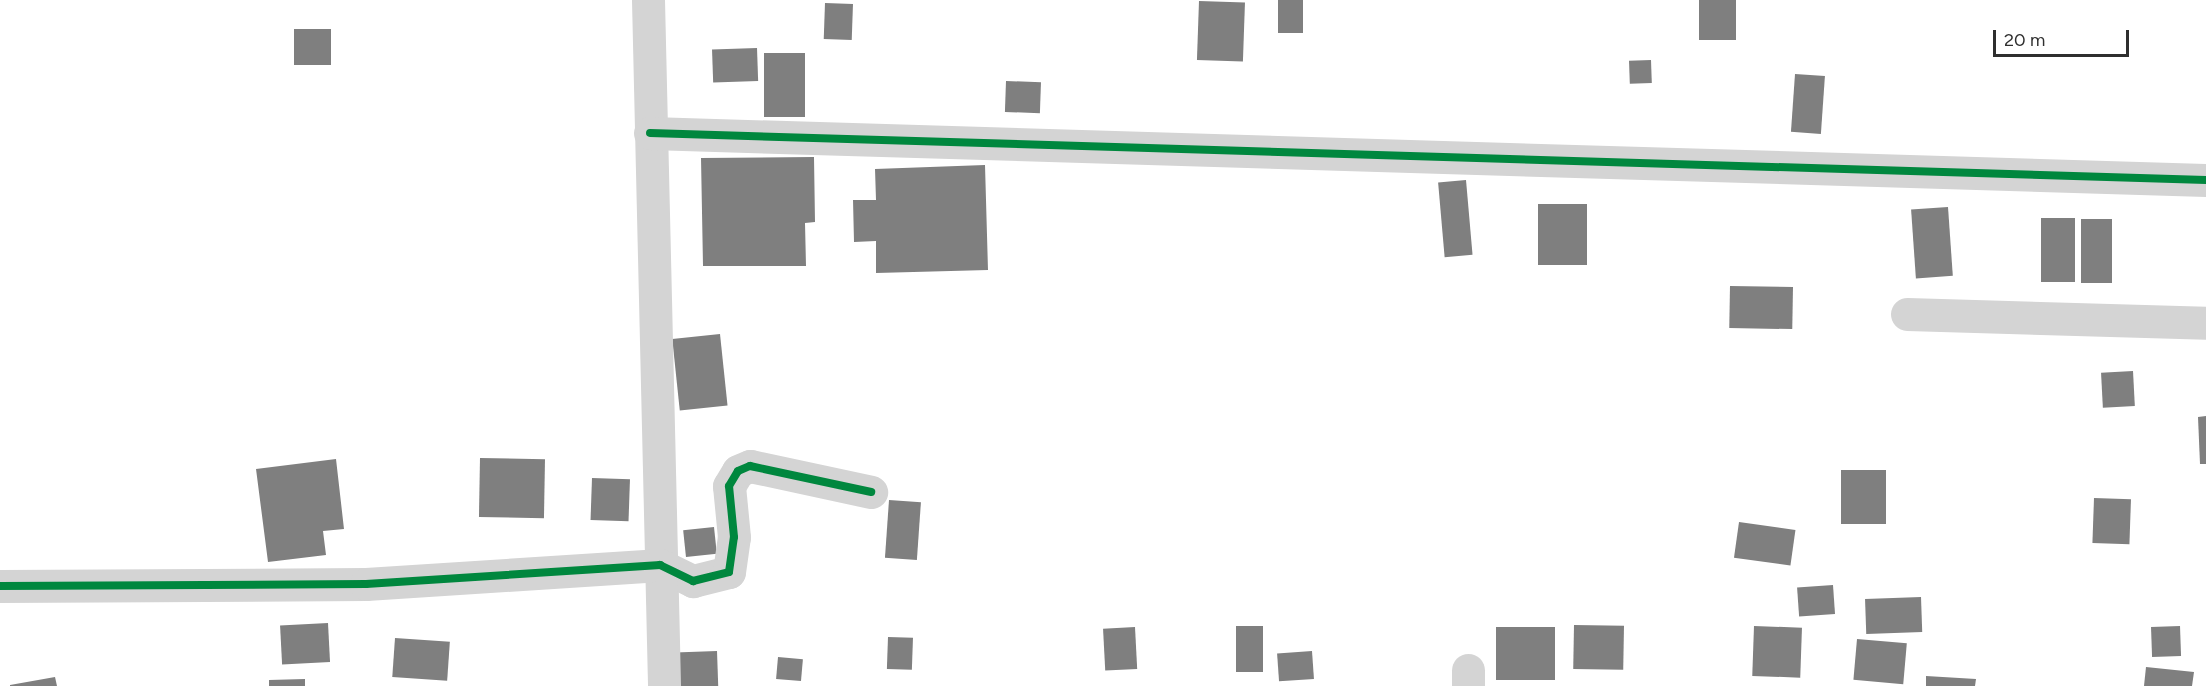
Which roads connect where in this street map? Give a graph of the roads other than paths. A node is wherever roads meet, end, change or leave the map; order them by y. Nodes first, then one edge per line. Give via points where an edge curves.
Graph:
1 (648, 0) edge
2 (650, 133) junction
3 (2206, 180) edge
4 (1907, 314) dead end
5 (2206, 323) edge
6 (871, 492) dead end
7 (660, 565) junction
8 (0, 586) edge
9 (664, 686) edge

1 - 2 street
2 - 3 street
2 - 7 street
4 - 5 street
6 - 7 street via 750,466 738,471 729,486 734,537 729,572 693,581
7 - 8 street via 366,584
7 - 9 street

